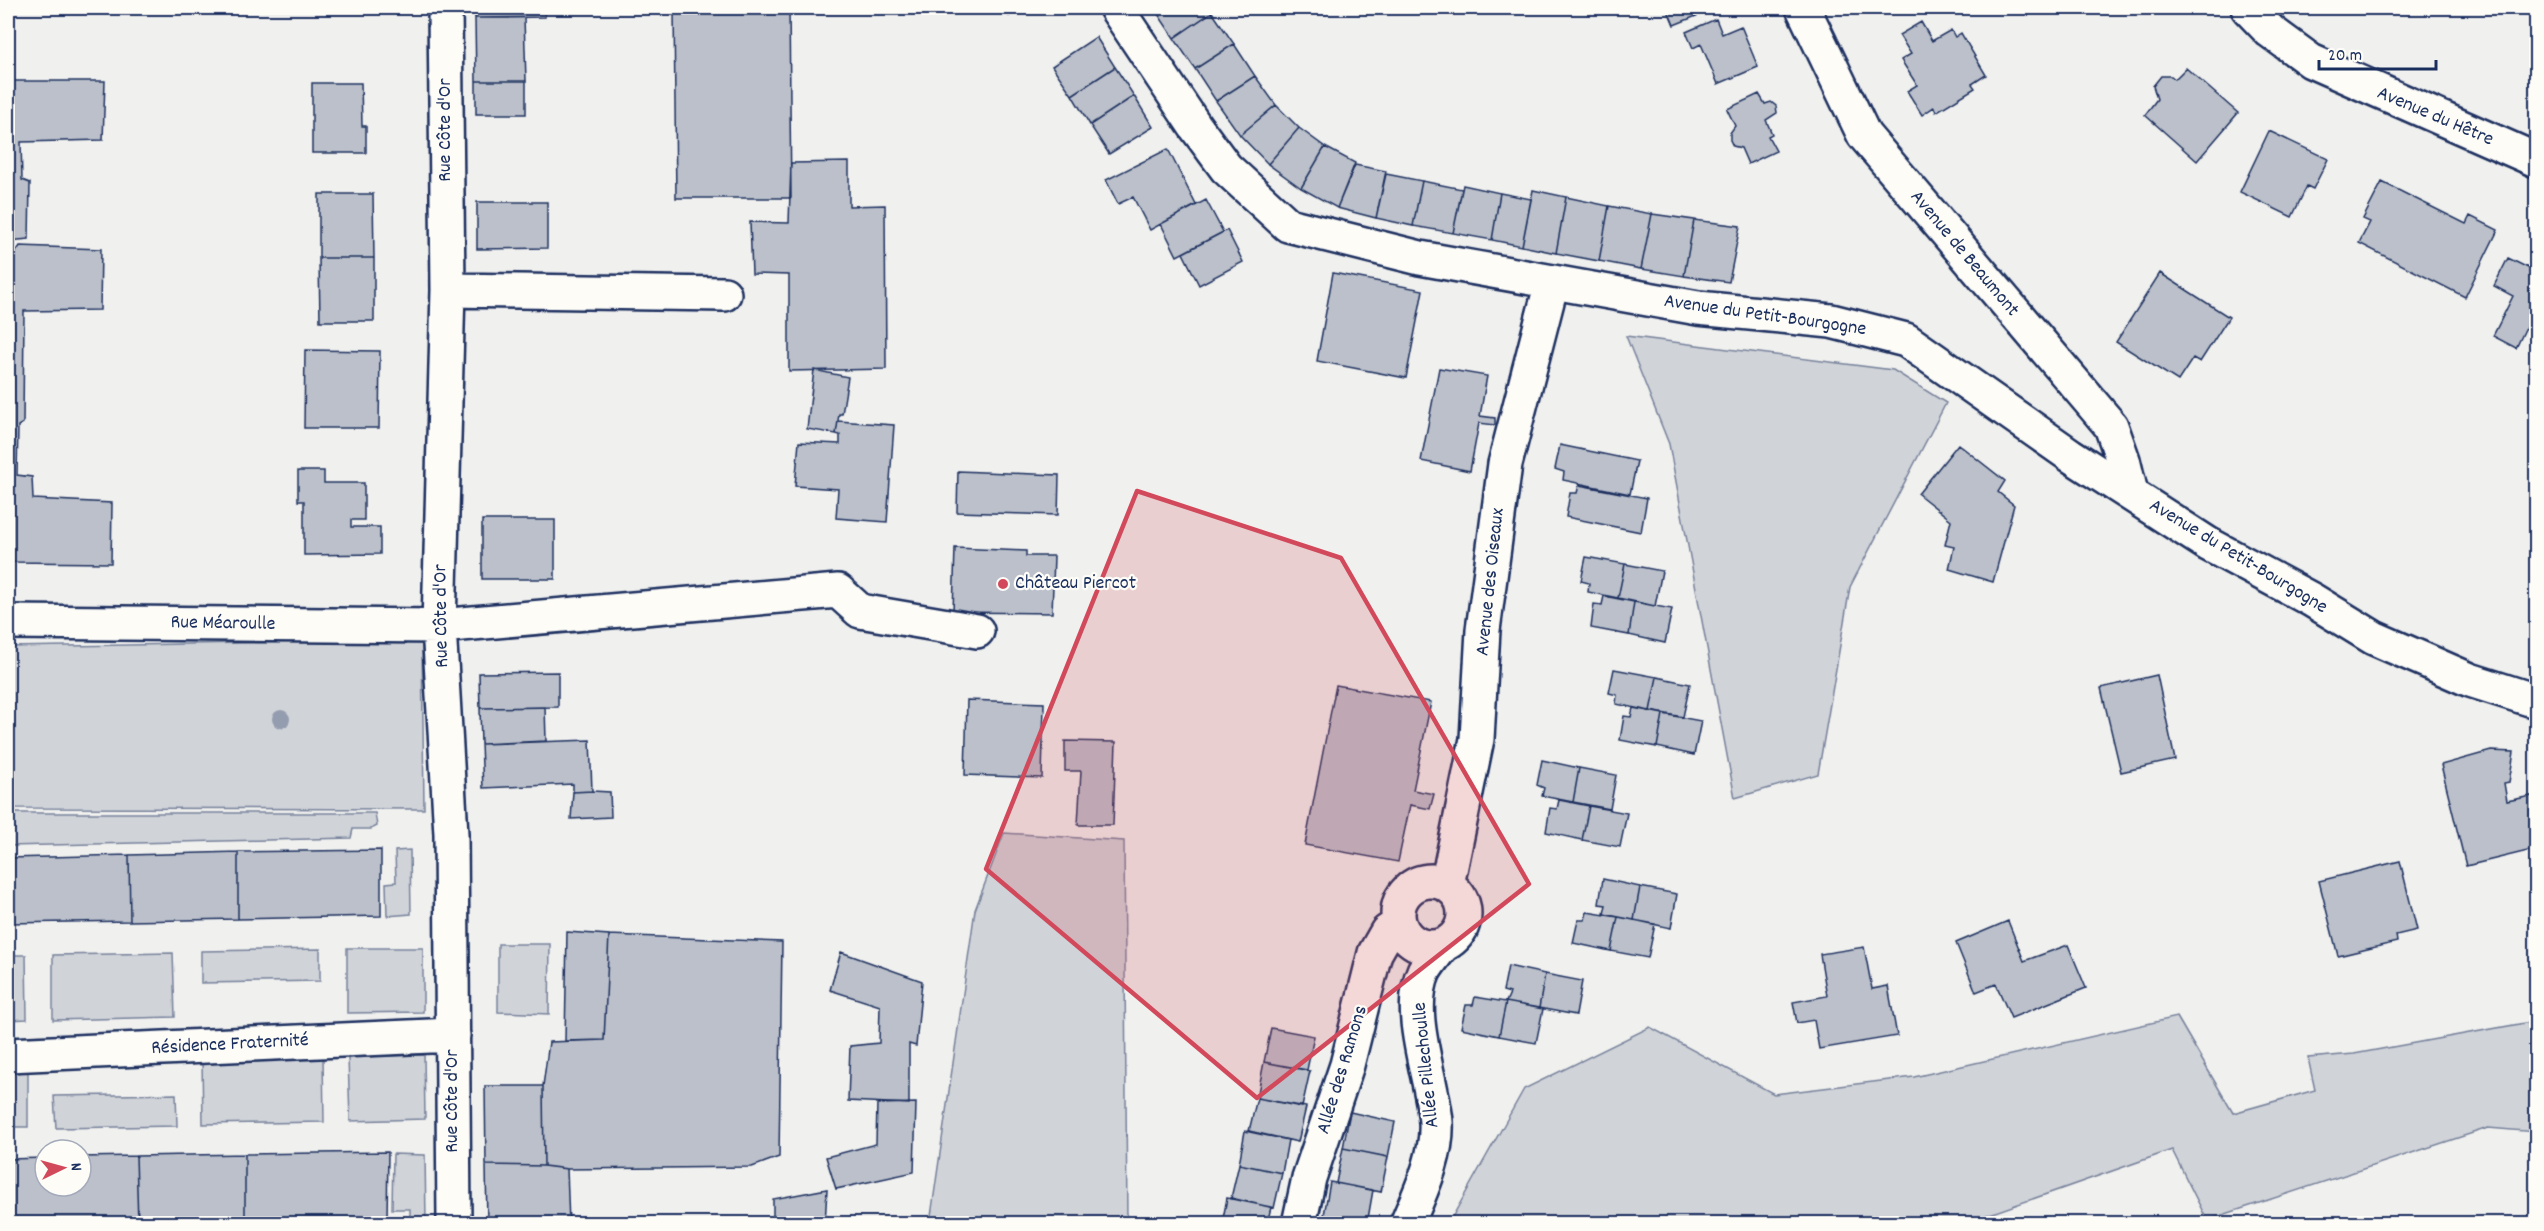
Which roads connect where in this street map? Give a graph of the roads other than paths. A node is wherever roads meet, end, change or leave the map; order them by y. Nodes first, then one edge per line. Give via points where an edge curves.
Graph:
1 (445, 8) edge
2 (1116, 8) edge
3 (1803, 8) edge
4 (2248, 8) edge
5 (2536, 160) edge
6 (1552, 282) junction
7 (448, 290) junction
8 (724, 294) dead end
9 (2131, 493) junction
10 (8, 622) edge
11 (439, 626) junction
12 (977, 631) dead end
13 (2536, 701) edge
14 (1447, 885) junction
15 (1400, 924) junction
16 (1443, 945) junction
17 (453, 1035) junction
18 (8, 1055) edge
19 (454, 1224) edge
20 (1299, 1224) edge
21 (1407, 1224) edge

1 - 7 street, Rue Côte d'Or
2 - 6 street, Avenue du Petit-Bourgogne via 1226,168 1288,225 1420,258
3 - 9 street, Avenue de Beaumont via 1864,135 2111,426
4 - 5 street, Avenue du Hêtre via 2270,31 2311,61
6 - 9 street, Avenue du Petit-Bourgogne via 1698,308 1831,321 1906,340
6 - 14 street, Avenue des Oiseaux via 1505,464 1484,630 1478,739
7 - 8 street
7 - 11 street, Rue Côte d'Or
9 - 13 street, Avenue du Petit-Bourgogne via 2208,544 2374,638 2470,680
10 - 11 street, Rue Méaroulle
11 - 12 street, Rue Méaroulle via 838,591 860,610
11 - 17 street, Rue Côte d'Or via 451,834
14 - 15 street via 1435,881 1419,883 1408,890 1401,900
14 - 16 street via 1460,899 1463,919 1457,935
15 - 16 street via 1414,943
15 - 20 street, Allée des Ramons via 1387,932 1375,953 1347,1065 1309,1178
16 - 21 street, Allée Pillechoulle via 1424,971 1419,994 1418,1017 1436,1124 1433,1153
17 - 18 street, Résidence Fraternité
17 - 19 street, Rue Côte d'Or

